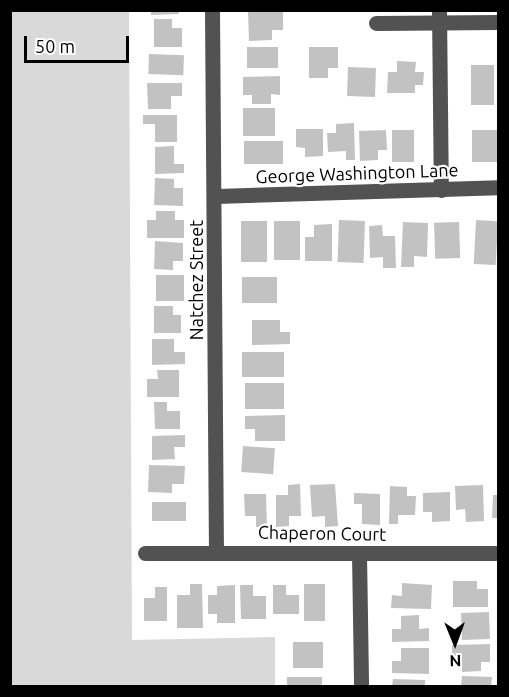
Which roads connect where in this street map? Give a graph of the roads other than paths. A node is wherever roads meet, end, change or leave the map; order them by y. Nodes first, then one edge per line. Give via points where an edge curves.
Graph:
1 (212, 10) edge
2 (439, 16) edge
3 (376, 22) dead end
4 (498, 22) edge
5 (498, 187) edge
6 (441, 190) junction
7 (216, 196) junction
8 (216, 550) junction
9 (145, 553) dead end
10 (359, 553) junction
11 (498, 553) edge
12 (361, 687) edge

1 - 7 street, Natchez Street
2 - 3 street
2 - 4 street
2 - 6 street
5 - 6 street, George Washington Lane
6 - 7 street, George Washington Lane
7 - 8 street, Natchez Street
8 - 9 street, Chaperon Court
8 - 10 street, Chaperon Court
10 - 11 street, Chaperon Court
10 - 12 street

